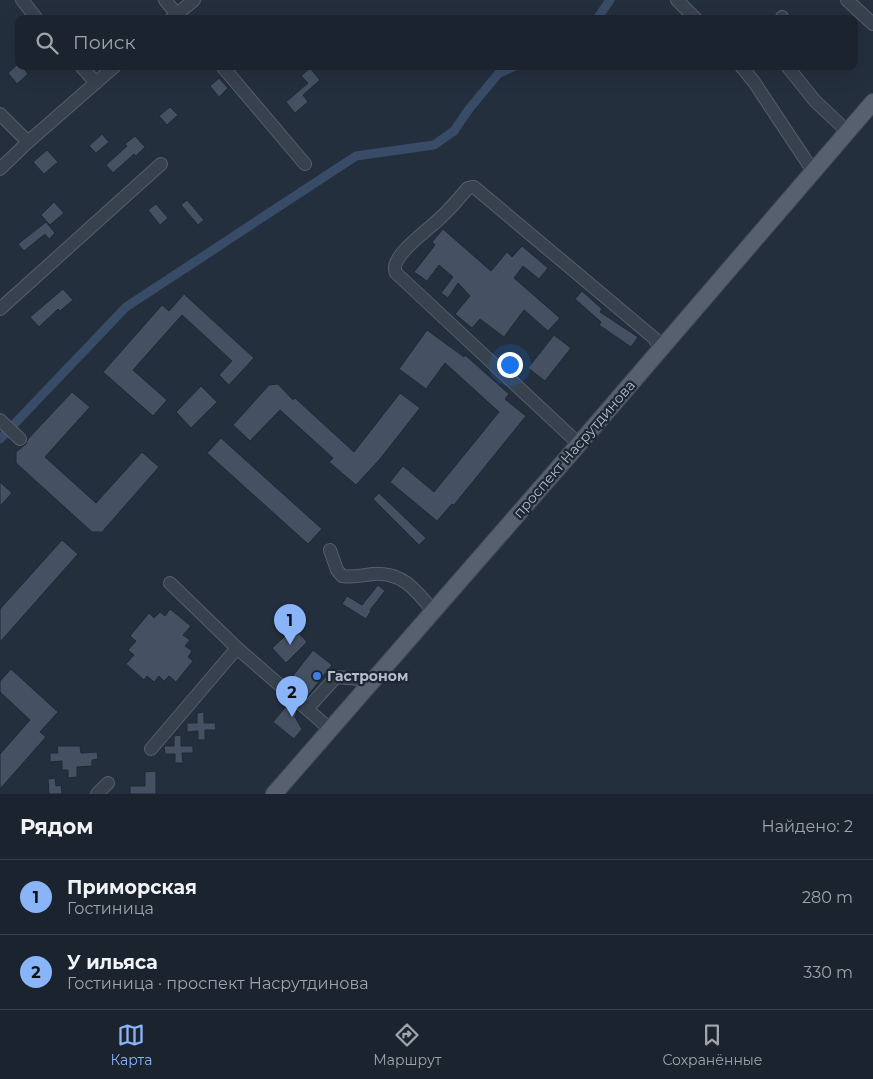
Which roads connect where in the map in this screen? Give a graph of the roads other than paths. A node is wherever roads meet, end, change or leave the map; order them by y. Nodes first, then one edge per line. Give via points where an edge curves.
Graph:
1 (22, 0) edge
2 (165, 0) edge
3 (194, 0) edge
4 (677, 0) edge
5 (847, 0) edge
6 (34, 15) edge
7 (176, 15) edge
8 (179, 15) edge
9 (692, 15) edge
10 (873, 24) edge
11 (85, 70) edge
12 (111, 70) edge
13 (225, 70) edge
14 (744, 70) edge
15 (790, 70) edge
16 (96, 83) junction
17 (873, 102) edge
18 (0, 114) edge
19 (847, 132) junction
20 (28, 142) junction
21 (161, 164) dead end
22 (305, 164) dead end
23 (0, 169) edge
24 (813, 171) junction
25 (0, 309) edge
26 (660, 348) junction
27 (0, 420) edge
28 (20, 439) dead end
29 (579, 444) junction
30 (330, 550) dead end
31 (170, 583) dead end
32 (433, 611) junction
33 (237, 648) junction
34 (373, 680) junction
35 (303, 706) junction
36 (331, 730) junction
37 (151, 749) dead end
38 (108, 783) dead end
39 (97, 794) edge
40 (274, 794) edge

1 - 6 street
2 - 7 street
3 - 8 street
4 - 9 street
5 - 10 street
11 - 16 street
12 - 16 street
13 - 22 street
14 - 24 street
15 - 19 street via 815,101
16 - 20 street
17 - 19 main road, проспект Насрутдинова
18 - 20 street
19 - 24 main road, проспект Насрутдинова
20 - 23 street
21 - 25 street
24 - 26 main road, проспект Насрутдинова
26 - 29 main road, проспект Насрутдинова
26 - 29 street via 654,338 474,186 468,188 410,245 395,265 396,273
27 - 28 street
29 - 32 main road, проспект Насрутдинова
30 - 32 street via 342,576 388,574 400,578
31 - 33 street
32 - 34 main road, проспект Насрутдинова
33 - 35 street
33 - 37 street
34 - 35 street via 336,676
34 - 36 main road, проспект Насрутдинова
35 - 36 street
36 - 40 main road, проспект Насрутдинова
38 - 39 street

